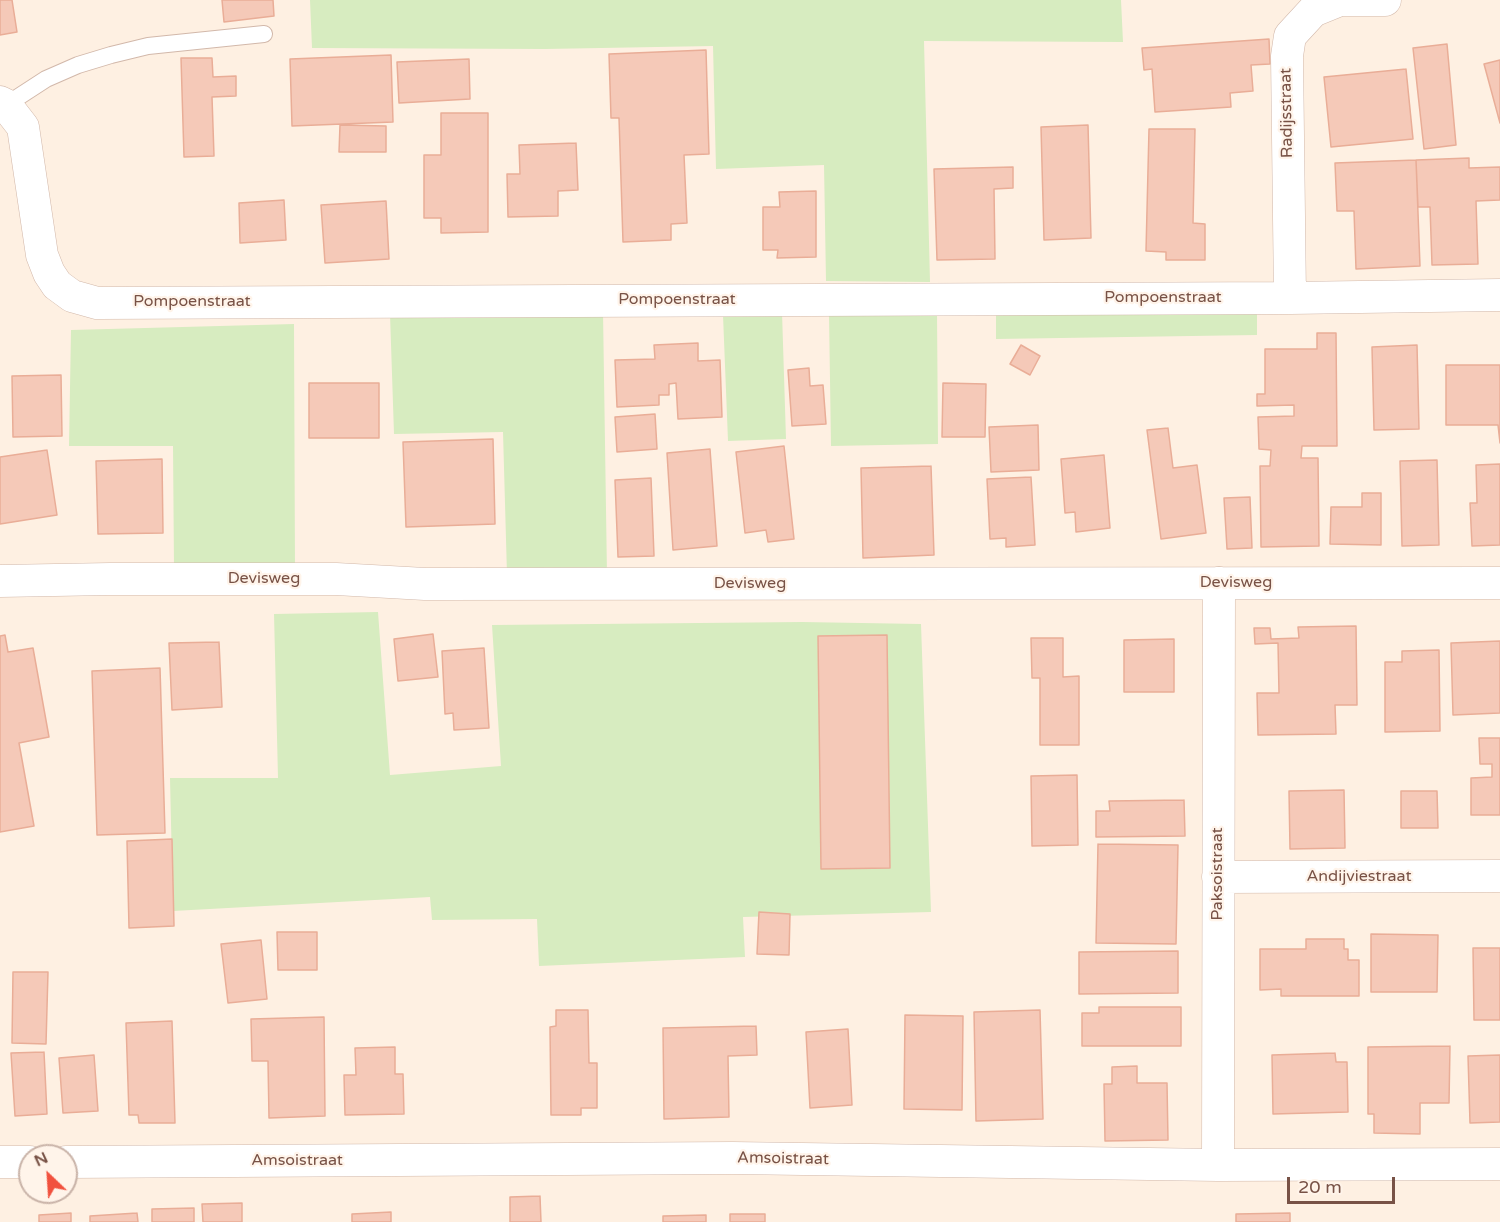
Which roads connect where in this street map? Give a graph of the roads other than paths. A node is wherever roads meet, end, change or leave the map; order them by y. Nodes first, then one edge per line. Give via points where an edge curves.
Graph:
1 (1385, 0) edge
2 (264, 34) dead end
3 (3, 104) edge
4 (1500, 295) edge
5 (1290, 298) junction
6 (0, 581) edge
7 (1219, 583) junction
8 (1500, 584) edge
9 (1500, 876) edge
10 (1218, 877) junction
11 (0, 1162) edge
12 (18, 1162) edge
13 (78, 1162) edge
14 (1500, 1164) edge
15 (1218, 1165) junction

1 - 5 street, Radijsstraat via 1340,0 1313,11 1290,36
2 - 3 lane via 148,46 111,55 46,79
3 - 5 street, Pompoenstraat via 23,127 42,255 49,273 72,296 97,303
4 - 5 street, Pompoenstraat
6 - 7 street, Devisweg
7 - 8 street, Devisweg
7 - 10 street, Paksoistraat
9 - 10 street, Andijviestraat
10 - 15 street, Paksoistraat
11 - 12 street
13 - 15 street, Amsoistraat via 733,1158
14 - 15 street, Amsoistraat

